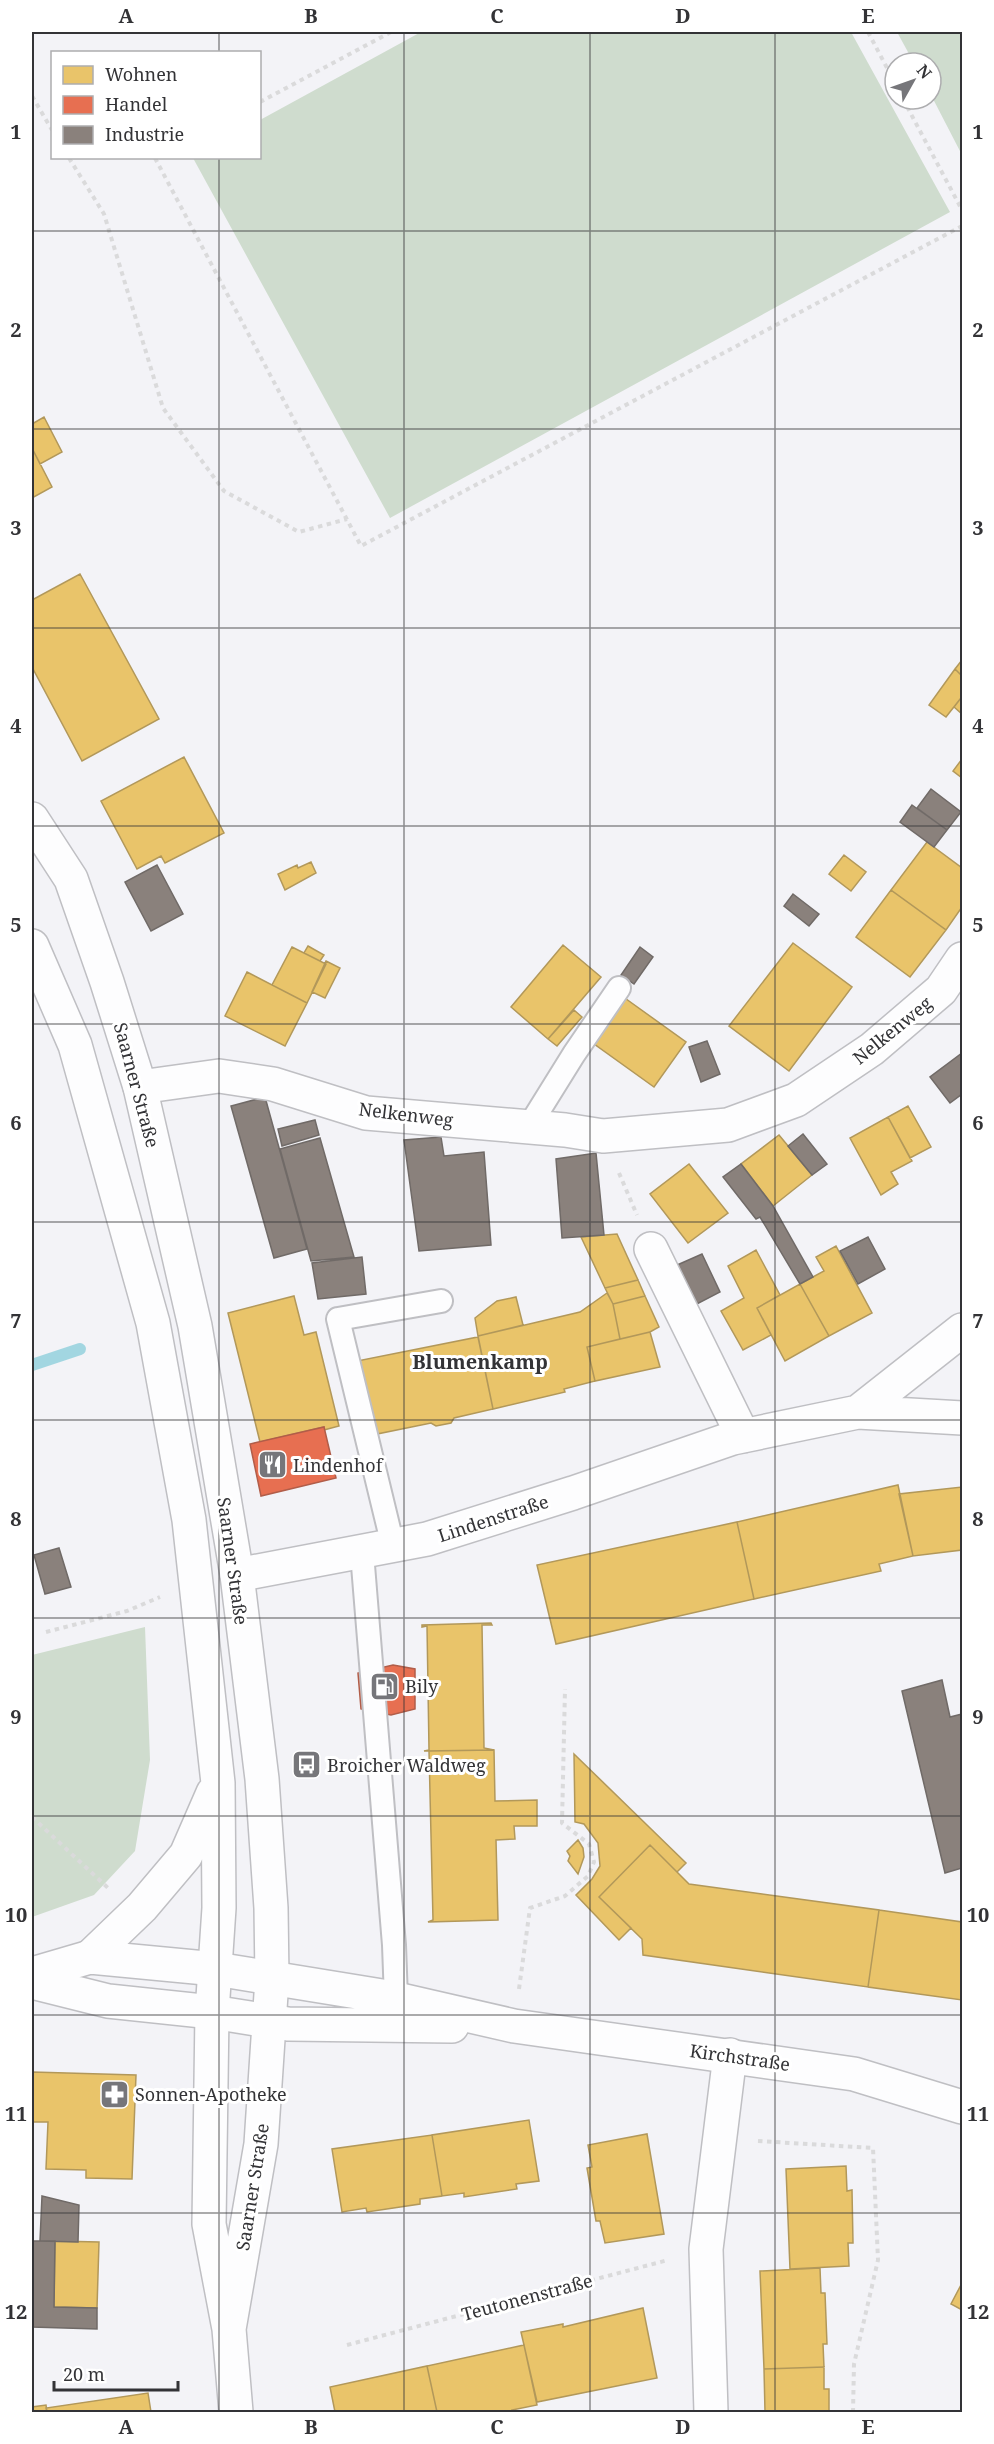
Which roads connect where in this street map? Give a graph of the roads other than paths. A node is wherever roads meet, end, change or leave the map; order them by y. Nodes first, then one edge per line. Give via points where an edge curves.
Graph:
1 (34, 827) edge
2 (32, 946) edge
3 (963, 959) edge
4 (619, 988) dead end
5 (140, 1087) junction
6 (528, 1128) junction
7 (651, 1249) road end
8 (441, 1301) dead end
9 (963, 1330) edge
10 (858, 1412) junction
11 (963, 1418) edge
12 (743, 1436) junction
13 (378, 1549) junction
14 (237, 1575) junction
15 (218, 1783) junction
16 (90, 1957) junction
17 (216, 1969) junction
18 (32, 1974) edge
19 (272, 1979) junction
20 (32, 1982) edge
21 (396, 1999) junction
22 (212, 2012) junction
23 (269, 2021) junction
24 (514, 2026) junction
25 (730, 2055) junction
26 (963, 2107) edge
27 (229, 2329) junction
28 (236, 2412) edge
29 (711, 2412) edge

1 - 5 street, Saarner Straße via 71,879
2 - 15 street, Saarner Straße via 75,1045 153,1323 189,1520
3 - 6 street, Nelkenweg via 941,990 880,1042 796,1100 728,1125 603,1136
4 - 6 lane
5 - 6 street, Nelkenweg via 219,1076 273,1084 366,1113
5 - 14 street, Saarner Straße via 195,1326
7 - 12 street
8 - 13 lane via 338,1319
9 - 10 street
10 - 11 street, Lindenstraße
10 - 12 street, Lindenstraße
12 - 13 street, Lindenstraße via 448,1533
13 - 14 street, Lindenstraße
13 - 21 lane
14 - 19 street, Saarner Straße via 262,1779 272,1908
15 - 16 street via 186,1855 142,1907
15 - 17 street, Saarner Straße
16 - 17 street
16 - 18 street
17 - 19 street, Kirchstraße
17 - 22 street, Saarner Straße
19 - 21 street, Kirchstraße
19 - 23 street, Saarner Straße
20 - 22 street via 108,2001
21 - 24 street, Kirchstraße
22 - 23 street, Kirchstraße
22 - 27 street, Saarner Straße via 209,2224
23 - 24 street, Kirchstraße
23 - 27 street, Saarner Straße via 261,2144
24 - 25 street, Kirchstraße
25 - 26 street, Kirchstraße via 854,2074
25 - 29 street via 706,2249
27 - 28 street, Saarner Straße

